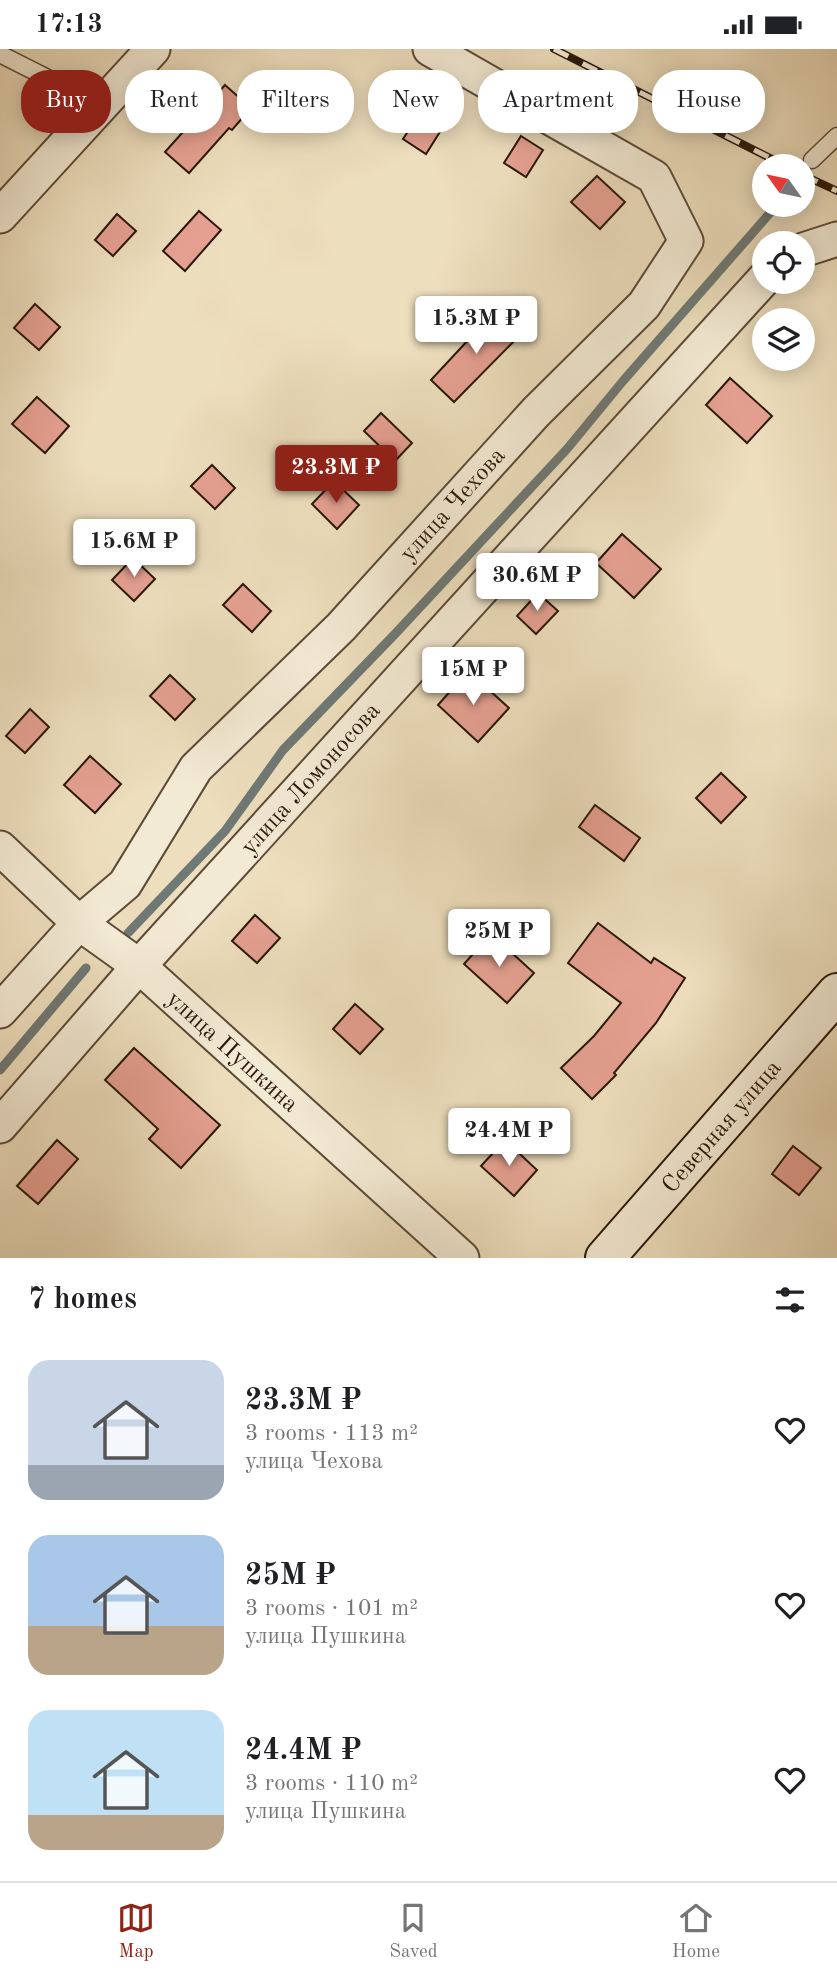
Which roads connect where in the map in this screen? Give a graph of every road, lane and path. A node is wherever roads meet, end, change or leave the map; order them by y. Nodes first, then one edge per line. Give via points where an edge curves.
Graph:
1 (153, 49) edge
2 (430, 49) edge
3 (0, 54) edge
4 (32, 70) edge
5 (111, 94) edge
6 (76, 133) edge
7 (837, 136) edge
8 (816, 156) edge
9 (0, 216) edge
10 (837, 239) edge
11 (815, 246) edge
12 (752, 292) edge
13 (0, 848) edge
14 (79, 923) junction
15 (139, 966) junction
16 (837, 993) edge
17 (0, 1011) edge
18 (0, 1126) edge
19 (462, 1258) edge
20 (605, 1258) edge

1 - 5 street
2 - 14 street, улица Чехова via 654,177 686,241 644,305 536,412 341,627 196,768 125,884
3 - 4 lane
6 - 9 street
7 - 8 lane
10 - 11 street
12 - 15 street, улица Ломоносова
13 - 14 street, улица Пушкина
14 - 15 street, улица Пушкина
14 - 17 street, улица Чехова
15 - 18 street, улица Ломоносова
15 - 19 street, улица Пушкина
16 - 20 main road, Северная улица

